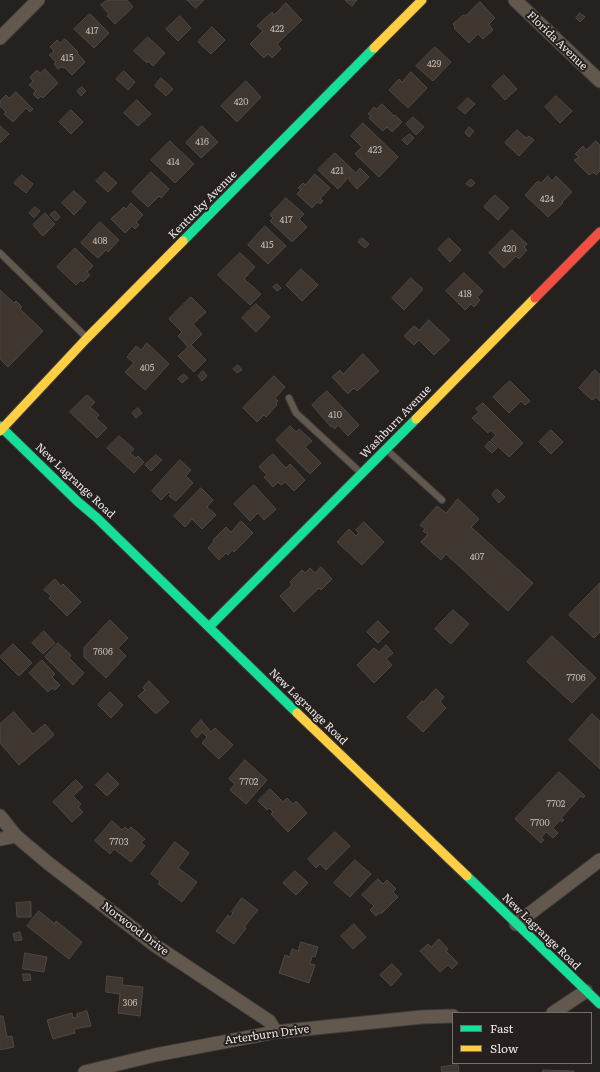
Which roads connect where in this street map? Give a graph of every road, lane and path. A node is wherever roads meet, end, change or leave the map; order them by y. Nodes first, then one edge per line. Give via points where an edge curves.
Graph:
1 (38, 0) edge
2 (422, 0) edge
3 (515, 0) edge
4 (0, 38) edge
5 (600, 82) edge
6 (600, 232) edge
7 (0, 253) edge
8 (87, 338) junction
9 (289, 398) dead end
10 (1, 429) edge
11 (386, 449) junction
12 (362, 474) junction
13 (442, 500) dead end
14 (209, 627) junction
15 (0, 816) edge
16 (16, 836) junction
17 (0, 839) edge
18 (600, 860) edge
19 (516, 924) junction
20 (586, 991) junction
21 (600, 1004) edge
22 (554, 1012) edge
23 (452, 1016) edge
24 (276, 1032) junction
25 (84, 1072) edge

1 - 4 street
2 - 8 street, Kentucky Avenue
3 - 5 street, Florida Avenue
6 - 11 street, Washburn Avenue
7 - 8 lane
8 - 10 street, Kentucky Avenue
9 - 12 lane via 296,412
10 - 14 street, New Lagrange Road
11 - 12 street, Washburn Avenue
11 - 13 lane
12 - 14 street, Washburn Avenue
14 - 19 street, New Lagrange Road
15 - 16 street, Norwood Drive
16 - 17 street
16 - 24 street, Norwood Drive via 156,946 269,1021
18 - 19 street
19 - 20 street, New Lagrange Road
20 - 21 street, New Lagrange Road
20 - 22 street
23 - 24 street, Arterburn Drive
24 - 25 street, Arterburn Drive via 155,1055

